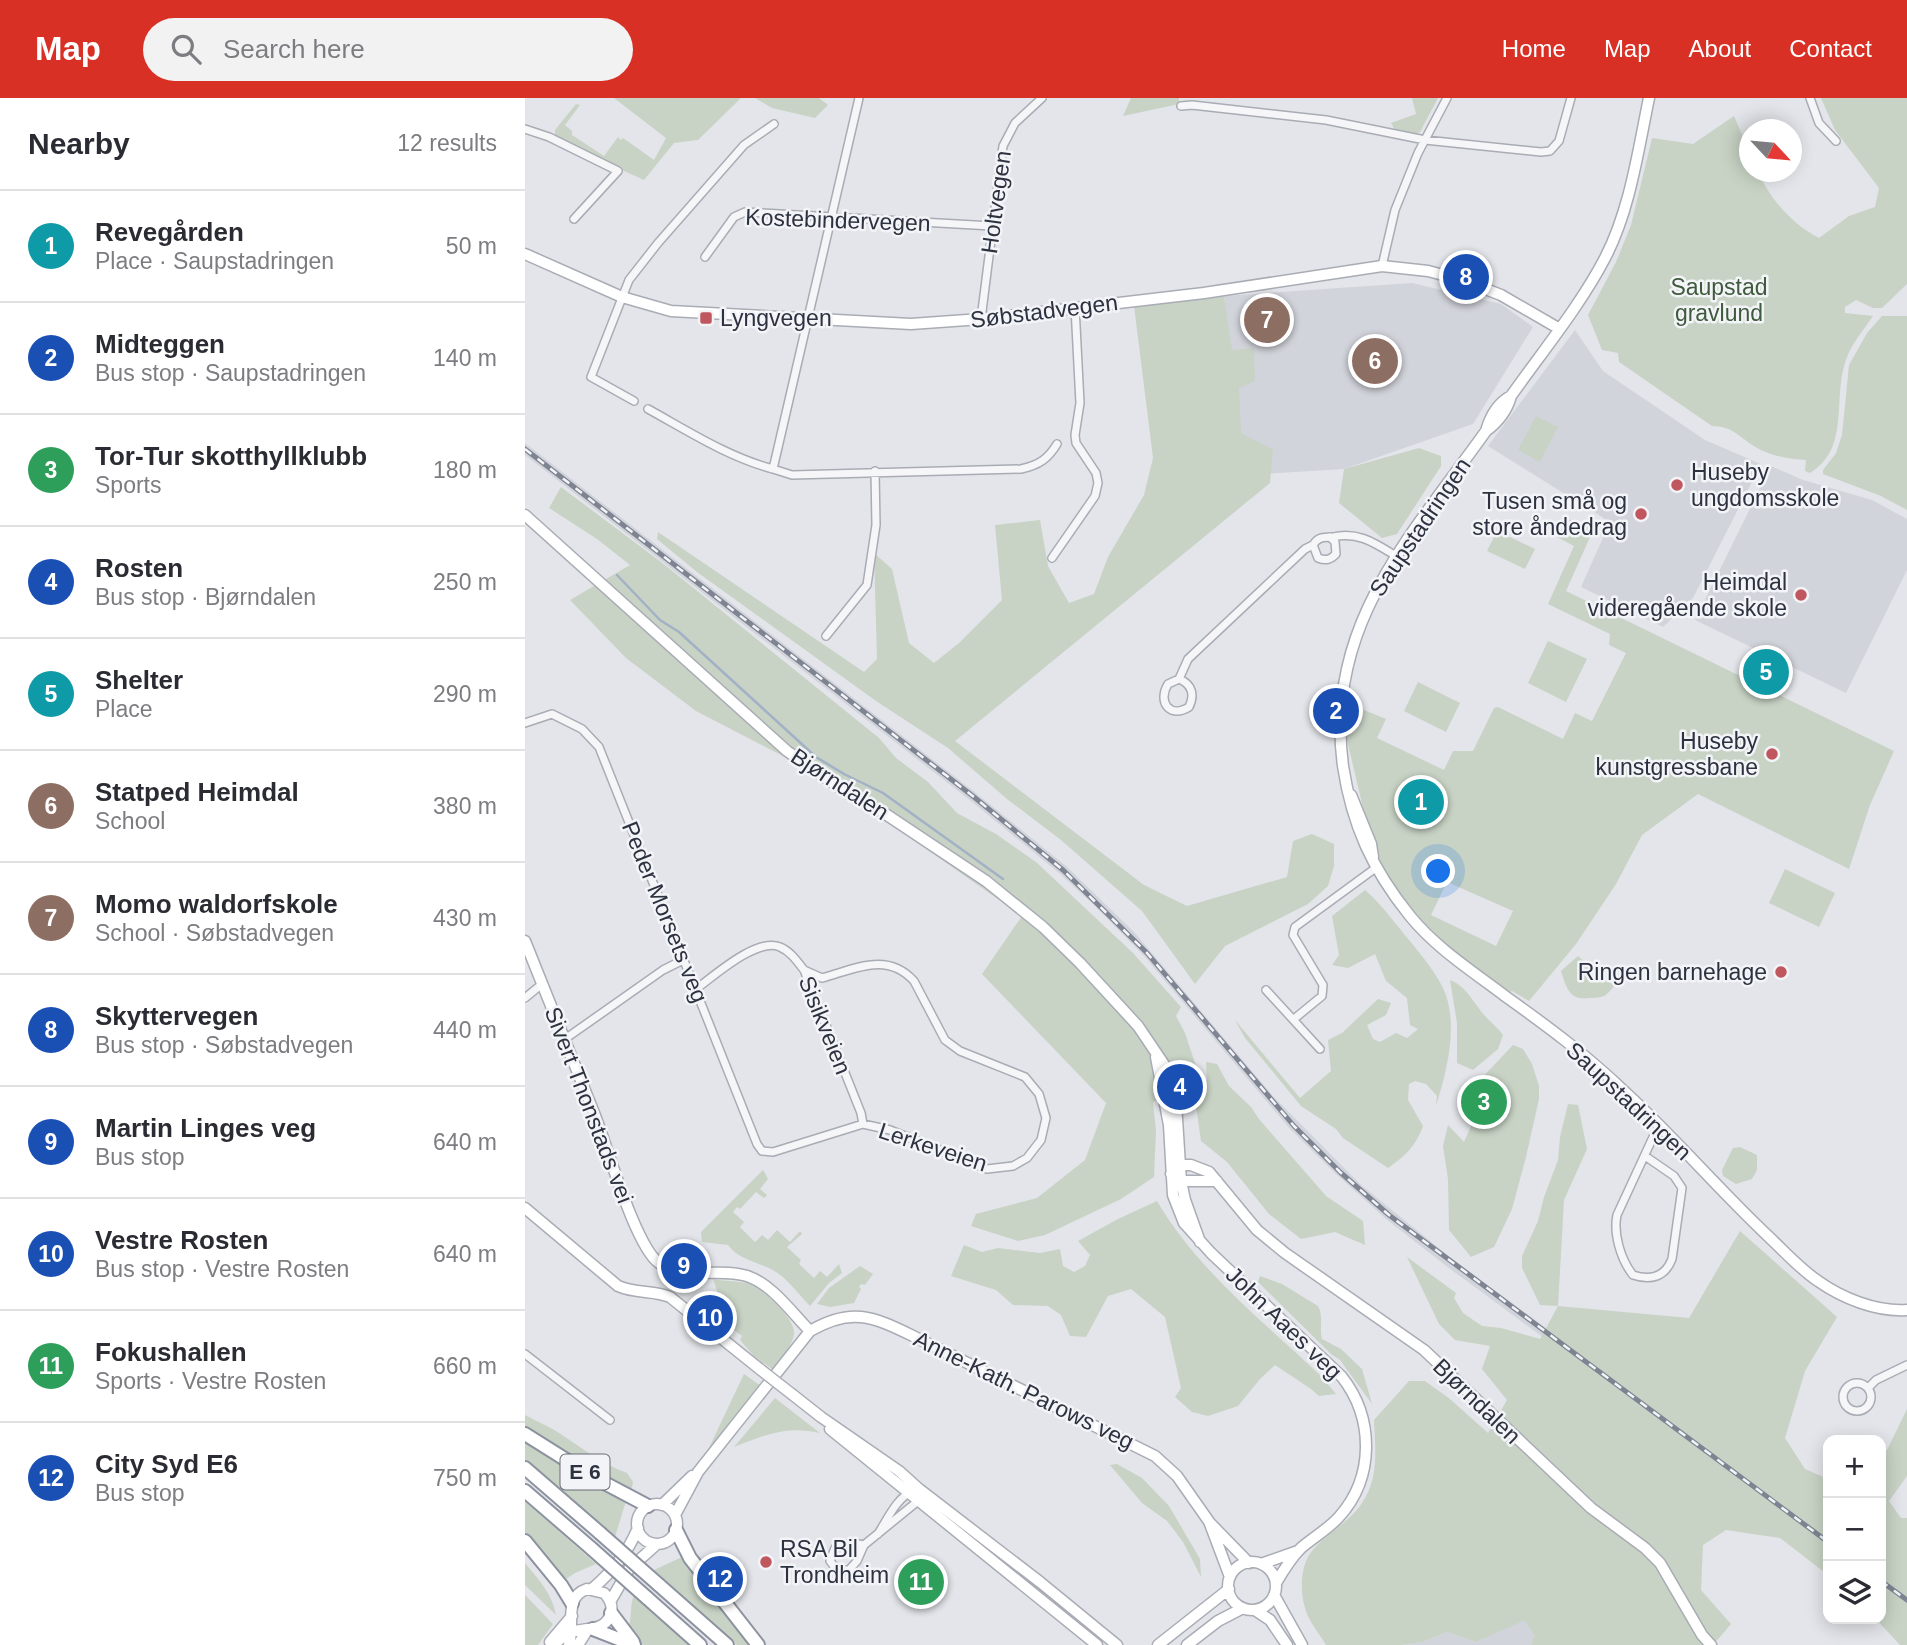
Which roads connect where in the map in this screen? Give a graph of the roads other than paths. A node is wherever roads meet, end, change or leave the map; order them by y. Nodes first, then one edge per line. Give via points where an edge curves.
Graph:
1 (859, 98) edge
2 (1042, 98) edge
3 (1447, 98) edge
4 (1571, 98) edge
5 (1649, 98) edge
6 (1810, 98) edge
7 (1181, 106) dead end
8 (774, 124) dead end
9 (525, 129) edge
10 (1425, 141) junction
11 (1836, 141) dead end
12 (831, 218) junction
13 (574, 219) dead end
14 (992, 226) junction
15 (525, 254) edge
16 (705, 257) dead end
17 (1382, 266) junction
18 (622, 297) junction
19 (1075, 307) junction
20 (807, 318) junction
21 (981, 319) junction
22 (1558, 328) junction
23 (634, 401) dead end
24 (648, 409) dead end
25 (1058, 444) dead end
26 (773, 469) junction
27 (874, 471) junction
28 (525, 515) edge
29 (1330, 537) junction
30 (1313, 545) junction
31 (1396, 556) junction
32 (1052, 558) dead end
33 (826, 636) dead end
34 (1179, 679) junction
35 (525, 723) edge
36 (1375, 863) junction
37 (525, 941) edge
38 (683, 960) junction
39 (804, 970) junction
40 (542, 984) junction
41 (695, 989) junction
42 (1266, 990) dead end
43 (525, 998) edge
44 (1294, 1019) junction
45 (565, 1039) junction
46 (1320, 1049) dead end
47 (1154, 1050) junction
48 (863, 1124) junction
49 (1661, 1128) junction
50 (768, 1153) joint
51 (1644, 1156) junction
52 (1180, 1165) junction
53 (1171, 1174) junction
54 (1181, 1181) junction
55 (1217, 1181) junction
56 (525, 1208) edge
57 (1201, 1242) junction
58 (1907, 1310) edge
59 (810, 1331) junction
60 (525, 1354) edge
61 (1907, 1365) edge
62 (1869, 1387) junction
63 (821, 1417) junction
64 (610, 1420) dead end
65 (525, 1434) edge
66 (525, 1468) edge
67 (698, 1472) junction
68 (919, 1489) junction
69 (525, 1491) edge
70 (907, 1493) junction
71 (918, 1502) junction
72 (655, 1506) junction
73 (675, 1515) junction
74 (1210, 1523) junction
75 (638, 1528) junction
76 (676, 1530) junction
77 (878, 1534) junction
78 (525, 1541) edge
79 (657, 1544) junction
80 (864, 1545) junction
81 (1299, 1550) junction
82 (1249, 1563) junction
83 (1261, 1564) junction
84 (1230, 1577) junction
85 (1276, 1583) junction
86 (593, 1588) junction
87 (1229, 1589) junction
88 (1274, 1595) junction
89 (611, 1607) junction
90 (1243, 1608) junction
91 (572, 1609) junction
92 (1255, 1610) junction
93 (591, 1629) junction
94 (572, 1632) junction
95 (1116, 1644) edge
96 (550, 1645) edge
97 (569, 1645) edge
98 (577, 1645) edge
99 (634, 1645) edge
100 (700, 1645) edge
101 (727, 1645) edge
102 (758, 1645) edge
103 (1097, 1645) edge
104 (1158, 1645) edge
105 (1187, 1645) edge
106 (1287, 1645) edge
107 (1302, 1645) edge
108 (1711, 1645) edge

1 - 12 street
2 - 14 street, Holtvegen via 1015,123 1003,146
3 - 10 street
4 - 10 street via 1559,141 1550,151
5 - 22 street, Saupstadringen via 1617,231 1592,282
6 - 11 street via 1819,123
7 - 10 street via 1313,118
8 - 18 street via 744,145 629,280
9 - 13 street via 618,171
10 - 17 street via 1395,210
12 - 14 street, Kostebindervegen
12 - 16 street, Kostebindervegen via 739,213
12 - 20 street
14 - 21 street, Holtvegen
15 - 18 street, Søbstadvegen
17 - 19 street, Søbstadvegen
17 - 22 street, Søbstadvegen via 1462,280 1501,295
18 - 20 street, Søbstadvegen via 671,311
18 - 23 street via 591,377
19 - 21 street, Søbstadvegen
19 - 32 street via 1080,403 1076,443 1098,483 1095,496
20 - 21 street, Søbstadvegen via 911,324
20 - 26 street
22 - 31 street, Saupstadringen
24 - 26 street via 731,454
25 - 27 street via 1049,458 1021,469
26 - 27 street via 792,475
27 - 33 street via 876,525 867,585
28 - 47 street, Bjørndalen via 787,751 955,858 1043,927 1138,1026
29 - 30 street
29 - 30 street via 1337,548 1331,559 1318,558
29 - 31 street via 1354,535
30 - 34 street via 1188,659
31 - 36 street, Saupstadringen via 1364,612 1342,694 1341,738 1350,809
34 - 34 street via 1168,684 1163,695 1164,703 1179,711 1189,707 1193,695 1190,686
35 - 38 street, Peder Morsets veg via 552,714 582,729 599,747
36 - 44 street via 1295,927 1293,935 1323,985 1322,996
36 - 49 street, Saupstadringen via 1411,916 1441,949 1585,1056
37 - 40 street, Sivert Thonstads vei
38 - 41 street, Peder Morsets veg
38 - 45 street
39 - 41 street, Sisikveien via 784,949 769,945 748,951
39 - 48 street, Sisikveien
39 - 48 street, Lerkeveien via 822,978 878,963 900,968 914,981 945,1040 960,1051 1025,1077 1039,1094 1046,1118 1041,1140 1027,1158 1013,1166 987,1169 890,1130
40 - 43 street
40 - 45 street, Sivert Thonstads vei
41 - 50 street, Peder Morsets veg via 757,1144
42 - 44 street
44 - 46 street
45 - 59 street, Sivert Thonstads vei via 650,1255 664,1267 744,1274 755,1279
47 - 52 street, Bjørndalen via 1174,1091
47 - 53 street, Bjørndalen via 1166,1102
48 - 50 street, Lerkeveien
49 - 51 street
49 - 58 street, Saupstadringen via 1816,1280 1864,1304
51 - 51 street via 1615,1224 1626,1266 1633,1275 1653,1278 1661,1275 1672,1259 1682,1188 1674,1176
52 - 53 street
52 - 54 street, John Aaes veg
52 - 55 street, Bjørndalen via 1200,1167
53 - 54 street
53 - 57 street, John Aaes veg via 1177,1209
54 - 55 street
54 - 57 street, John Aaes veg
55 - 108 street, Bjørndalen via 1257,1230 1424,1350 1580,1499 1645,1548 1660,1563
56 - 63 street, bridge via 618,1286 670,1297 682,1305
57 - 81 street, John Aaes veg via 1342,1377 1364,1420 1366,1462 1356,1493 1332,1525
59 - 67 street, Anne-Kath. Parows veg
59 - 74 street, Anne-Kath. Parows veg via 847,1316 882,1321 1155,1456 1177,1476
60 - 64 street
61 - 62 street
62 - 62 street via 1848,1385 1844,1404 1860,1411 1868,1406
63 - 68 street
63 - 70 street
65 - 72 highway, E 6 via 604,1484
66 - 101 highway, E 6, bridge
67 - 72 street, Anne-Kath. Parows veg
67 - 73 street, Anne-Kath. Parows veg
68 - 70 street
68 - 71 street
68 - 95 street
69 - 100 highway, E 6, bridge
70 - 71 street
70 - 77 street
71 - 77 street
71 - 103 street
72 - 73 street
72 - 75 street via 639,1516
73 - 76 street
74 - 82 street, Anne-Kath. Parows veg
74 - 84 street, Anne-Kath. Parows veg
75 - 79 street via 643,1538
75 - 86 street via 629,1547
76 - 79 street via 669,1540
76 - 102 highway via 690,1558
77 - 80 street
78 - 91 highway via 561,1585
79 - 89 street via 629,1569
80 - 80 street via 835,1548 830,1561 837,1570 849,1570
81 - 83 street, John Aaes veg
81 - 85 street, John Aaes veg
82 - 83 street
82 - 84 street via 1238,1566
83 - 85 street
84 - 87 street
85 - 88 street
86 - 89 street via 604,1593
86 - 91 street via 578,1593
87 - 90 street via 1233,1601
87 - 104 street
88 - 92 street
88 - 107 street
89 - 93 street via 603,1625
89 - 99 highway
90 - 92 street
90 - 105 street
91 - 93 street via 578,1624
91 - 94 street
91 - 96 street
92 - 106 street via 1270,1620
93 - 94 street
93 - 98 street
93 - 99 highway
94 - 96 street
94 - 97 street

